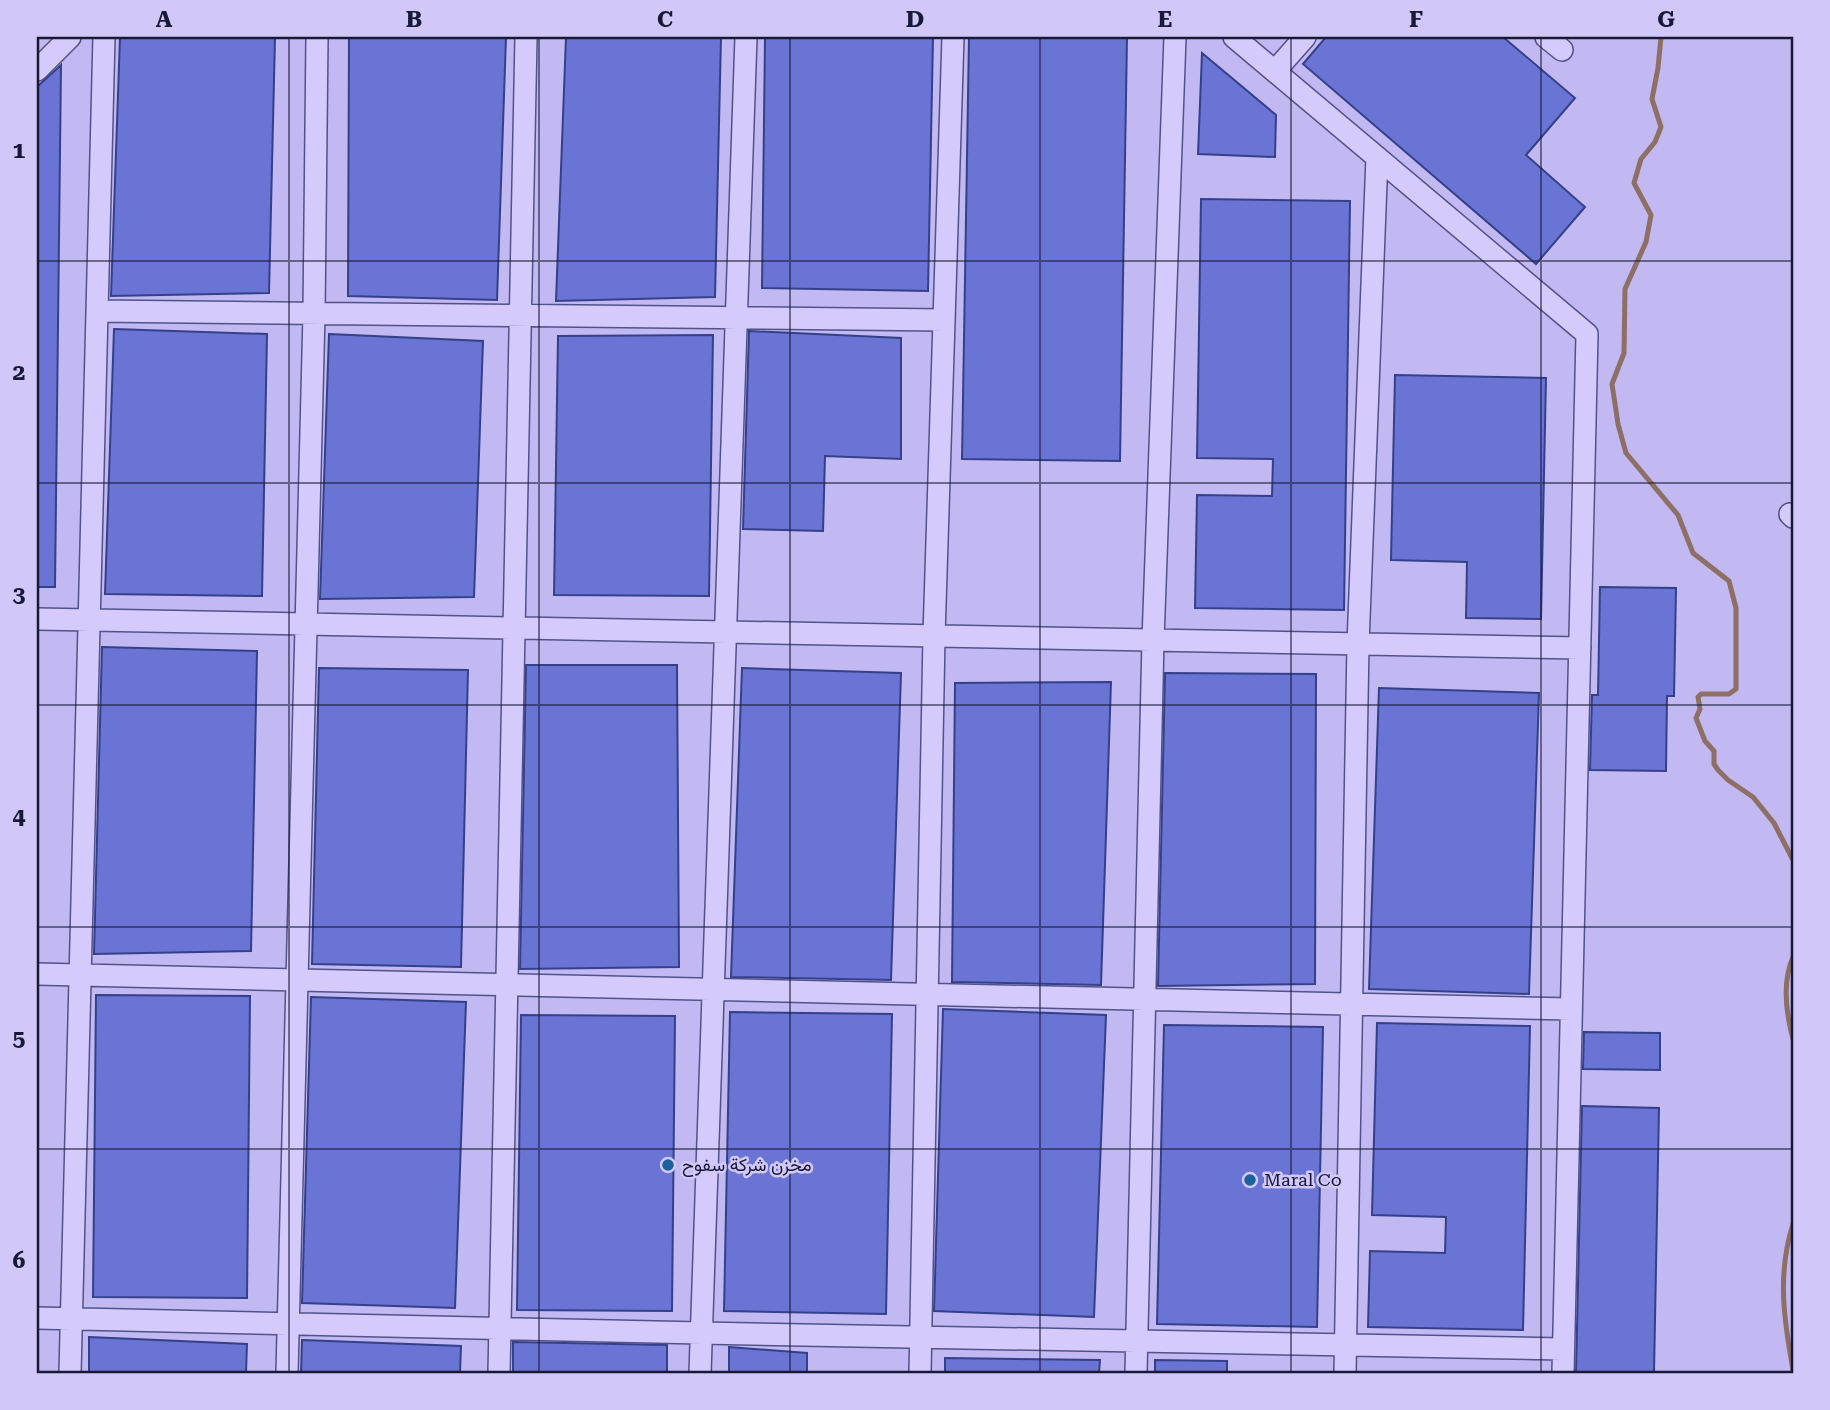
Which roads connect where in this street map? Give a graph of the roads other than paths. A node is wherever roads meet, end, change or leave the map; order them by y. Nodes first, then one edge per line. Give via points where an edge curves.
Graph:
1 (71, 37) edge
2 (104, 37) edge
3 (317, 37) edge
4 (526, 37) edge
5 (747, 37) edge
6 (953, 37) edge
7 (1175, 37) edge
8 (1234, 37) edge
9 (1305, 37) edge
10 (37, 70) edge
11 (1275, 71) junction
12 (1377, 157) junction
13 (97, 312) junction
14 (314, 314) junction
15 (521, 316) junction
16 (737, 318) junction
17 (944, 320) junction
18 (37, 619) edge
19 (89, 620) junction
20 (306, 624) junction
21 (514, 628) junction
22 (726, 632) junction
23 (934, 636) junction
24 (1153, 640) junction
25 (1358, 644) junction
26 (1580, 648) junction
27 (37, 974) edge
28 (80, 976) junction
29 (296, 980) junction
30 (506, 985) junction
31 (713, 989) junction
32 (928, 995) junction
33 (1145, 999) junction
34 (1351, 1004) junction
35 (1571, 1009) junction
36 (37, 1318) edge
37 (72, 1319) junction
38 (287, 1323) junction
39 (499, 1328) junction
40 (701, 1333) junction
41 (921, 1337) junction
42 (1137, 1340) junction
43 (1345, 1344) junction
44 (1563, 1349) junction
45 (71, 1373) edge
46 (286, 1373) edge
47 (499, 1373) edge
48 (700, 1373) edge
49 (920, 1373) edge
50 (1136, 1373) edge
51 (1345, 1373) edge
52 (1563, 1373) edge

1 - 10 lane
2 - 13 lane
3 - 14 lane
4 - 15 lane
5 - 16 lane
6 - 17 lane
7 - 24 lane
8 - 11 lane
9 - 11 lane
11 - 12 lane
12 - 25 lane
12 - 26 lane via 1587,334
13 - 14 lane
13 - 19 lane
14 - 15 lane
14 - 20 lane
15 - 16 lane
15 - 21 lane
16 - 17 lane
16 - 22 lane
17 - 23 lane
18 - 19 lane
19 - 20 lane
19 - 28 lane
20 - 21 lane
20 - 29 lane
21 - 22 lane
21 - 30 lane
22 - 23 lane
22 - 31 lane
23 - 24 lane
23 - 32 lane
24 - 25 lane
24 - 33 lane
25 - 26 lane
25 - 34 lane
26 - 35 lane
27 - 28 lane
28 - 29 lane
28 - 37 lane
29 - 30 lane
29 - 38 lane
30 - 31 lane
30 - 39 lane
31 - 32 lane
31 - 40 lane
32 - 33 lane
32 - 41 lane
33 - 34 lane
33 - 42 lane
34 - 35 lane
34 - 43 lane
35 - 44 lane
36 - 37 lane
37 - 38 lane
37 - 45 lane
38 - 39 lane
38 - 46 lane
39 - 40 lane
39 - 47 lane
40 - 41 lane
40 - 48 lane
41 - 42 lane
41 - 49 lane
42 - 43 lane
42 - 50 lane
43 - 44 lane
43 - 51 lane
44 - 52 lane

